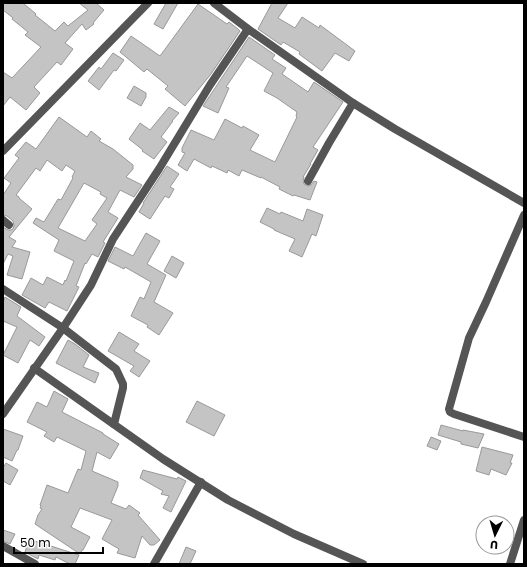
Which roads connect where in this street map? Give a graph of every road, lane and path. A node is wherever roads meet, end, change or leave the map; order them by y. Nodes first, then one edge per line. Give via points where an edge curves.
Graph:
1 (148, 3) edge
2 (214, 3) edge
3 (248, 29) junction
4 (353, 103) junction
5 (3, 151) edge
6 (308, 181) dead end
7 (524, 203) edge
8 (524, 215) edge
9 (3, 290) edge
10 (63, 328) junction
11 (34, 368) junction
12 (3, 414) edge
13 (114, 424) junction
14 (524, 437) edge
15 (201, 482) junction
16 (524, 520) edge
17 (3, 546) edge
18 (35, 564) edge
19 (154, 564) edge
20 (363, 564) edge
21 (510, 564) edge

1 - 5 street
2 - 3 street
3 - 4 street
3 - 10 street via 113,239 91,284
4 - 6 street
4 - 7 street
8 - 14 street via 469,338 449,409 454,414
9 - 10 street
10 - 11 street
10 - 13 street via 116,369 123,388
11 - 12 street
11 - 13 street
13 - 15 street
15 - 19 street
15 - 20 street via 228,500 294,534
16 - 21 street
17 - 18 street

